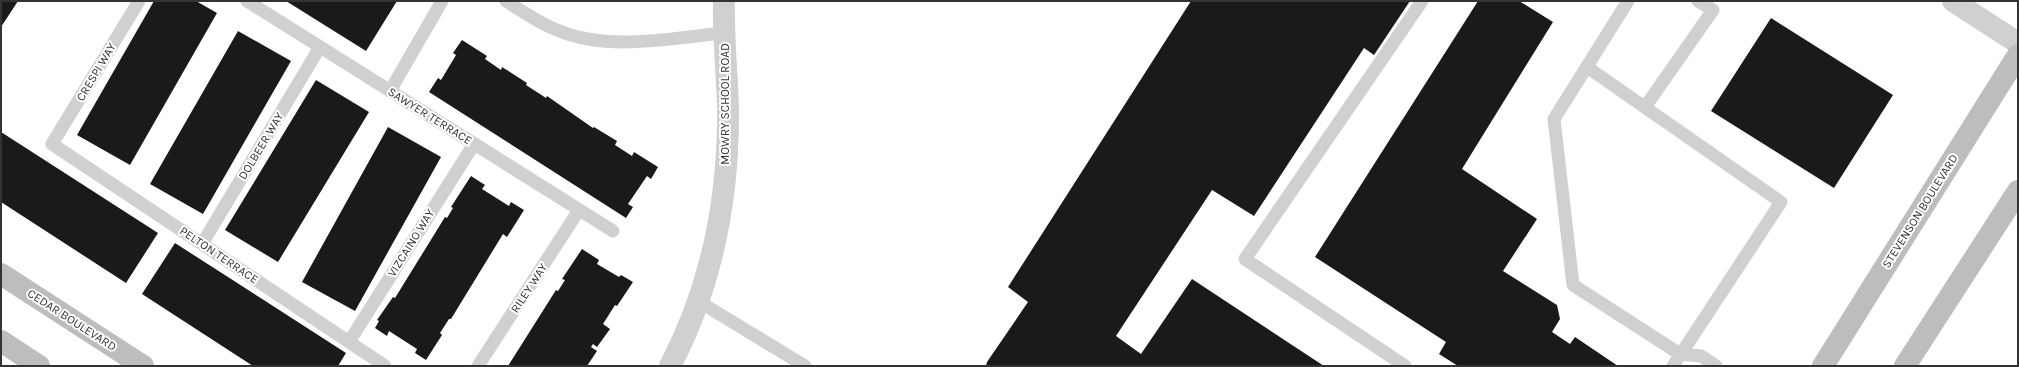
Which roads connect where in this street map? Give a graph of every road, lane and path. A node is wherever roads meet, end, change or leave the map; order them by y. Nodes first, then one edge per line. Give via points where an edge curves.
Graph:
1 (139, 1) edge
2 (246, 1) edge
3 (442, 1) edge
4 (506, 1) edge
5 (724, 1) edge
6 (1422, 1) edge
7 (1628, 1) edge
8 (1698, 1) edge
9 (1953, 1) edge
10 (724, 33) junction
11 (2018, 44) edge
12 (320, 47) junction
13 (2018, 55) edge
14 (1587, 67) junction
15 (390, 91) junction
16 (1645, 107) junction
17 (52, 144) joint
18 (474, 144) junction
19 (2018, 191) edge
20 (579, 210) junction
21 (613, 231) dead end
22 (202, 244) junction
23 (1, 274) edge
24 (698, 301) junction
25 (1, 341) edge
26 (349, 342) junction
27 (1680, 354) junction
28 (39, 366) edge
29 (143, 366) edge
30 (385, 366) edge
31 (478, 366) edge
32 (670, 366) edge
33 (805, 366) edge
34 (1405, 366) edge
35 (1673, 366) edge
36 (1716, 366) edge
37 (1823, 366) edge
38 (1905, 366) edge

1 - 17 lane, CRESPI WAY
2 - 12 lane, SAWYER TERRACE
3 - 15 lane
4 - 10 lane via 556,30 587,39 625,42
5 - 10 street, MOWRY SCHOOL ROAD
6 - 34 lane via 1245,260
7 - 14 lane
8 - 16 lane via 1713,10
9 - 11 street
10 - 24 street, MOWRY SCHOOL ROAD via 727,145 722,203 714,251
12 - 15 lane, SAWYER TERRACE
12 - 22 lane, DOLBEER WAY
13 - 37 main road, STEVENSON BOULEVARD
14 - 16 lane
14 - 27 lane via 1554,119 1573,285
15 - 18 lane, SAWYER TERRACE
16 - 27 lane via 1781,202
17 - 22 lane, PELTON TERRACE
18 - 20 lane, SAWYER TERRACE
18 - 26 lane, VIZCAINO WAY
19 - 38 main road
20 - 21 lane, SAWYER TERRACE
20 - 31 lane, RILEY WAY
22 - 26 lane, PELTON TERRACE
23 - 29 main road, CEDAR BOULEVARD
24 - 32 street, MOWRY SCHOOL ROAD
24 - 33 lane
25 - 28 main road
26 - 30 lane, PELTON TERRACE
27 - 35 lane
27 - 36 lane via 1701,356

